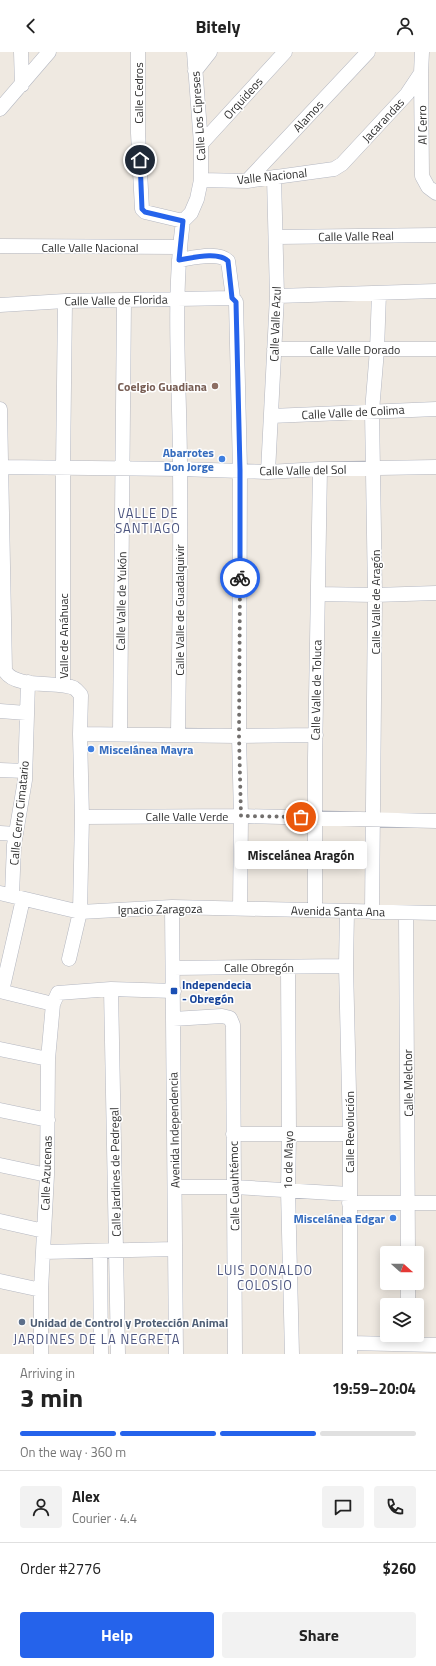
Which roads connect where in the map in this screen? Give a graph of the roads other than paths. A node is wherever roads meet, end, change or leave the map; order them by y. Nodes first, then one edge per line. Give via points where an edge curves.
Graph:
1 (21, 52) edge
2 (49, 52) edge
3 (138, 52) edge
4 (194, 52) edge
5 (210, 52) edge
6 (284, 52) edge
7 (368, 52) edge
8 (422, 52) edge
9 (195, 71) junction
10 (421, 73) junction
11 (22, 85) junction
12 (0, 109) edge
13 (201, 144) junction
14 (342, 164) joint
15 (274, 177) junction
16 (202, 180) junction
17 (247, 181) junction
18 (436, 193) edge
19 (183, 221) junction
20 (436, 235) edge
21 (277, 237) junction
22 (0, 246) edge
23 (179, 254) junction
24 (436, 291) edge
25 (379, 293) junction
26 (277, 296) junction
27 (177, 298) junction
28 (232, 298) junction
29 (124, 300) junction
30 (64, 301) junction
31 (0, 305) edge
32 (274, 349) junction
33 (436, 349) edge
34 (377, 350) junction
35 (0, 409) edge
36 (436, 409) edge
37 (372, 411) junction
38 (271, 416) junction
39 (1, 467) edge
40 (436, 467) edge
41 (63, 468) junction
42 (123, 468) junction
43 (180, 469) junction
44 (320, 469) junction
45 (374, 469) junction
46 (240, 470) junction
47 (268, 472) junction
48 (436, 593) edge
49 (318, 594) junction
50 (375, 595) junction
51 (2, 650) edge
52 (28, 682) junction
53 (64, 685) junction
54 (0, 711) edge
55 (26, 713) junction
56 (80, 734) junction
57 (120, 734) junction
58 (178, 735) junction
59 (316, 735) junction
60 (239, 736) junction
61 (0, 770) edge
62 (25, 771) junction
63 (241, 816) junction
64 (82, 817) junction
65 (316, 817) junction
66 (373, 820) junction
67 (436, 821) edge
68 (0, 833) edge
69 (16, 834) junction
70 (12, 896) edge
71 (172, 907) junction
72 (240, 909) junction
73 (315, 910) junction
74 (347, 911) junction
75 (80, 912) junction
76 (372, 912) junction
77 (406, 912) junction
78 (436, 913) edge
79 (69, 959) dead end
80 (346, 966) junction
81 (288, 967) junction
82 (173, 968) junction
83 (111, 989) junction
84 (1, 991) edge
85 (174, 991) junction
86 (56, 999) junction
87 (173, 1019) junction
88 (0, 1049) edge
89 (48, 1059) junction
90 (0, 1110) edge
91 (48, 1120) junction
92 (233, 1134) junction
93 (289, 1134) junction
94 (350, 1134) junction
95 (0, 1165) edge
96 (47, 1175) junction
97 (175, 1187) junction
98 (234, 1187) junction
99 (288, 1190) junction
100 (349, 1198) junction
101 (409, 1203) junction
102 (436, 1203) edge
103 (0, 1221) edge
104 (44, 1231) junction
105 (408, 1246) edge
106 (176, 1249) junction
107 (100, 1251) junction
108 (116, 1251) junction
109 (43, 1252) junction
110 (0, 1281) edge
111 (41, 1290) junction
112 (408, 1344) edge
113 (436, 1345) edge
114 (350, 1349) edge
115 (41, 1354) edge
116 (101, 1354) edge
117 (118, 1354) edge
118 (176, 1354) edge
119 (235, 1354) edge
120 (292, 1354) edge

1 - 11 street
2 - 11 street
3 - 19 street, Calle Cedros via 138,133 142,209 145,212
4 - 9 street, Calle Los Cipreses
5 - 9 street
6 - 13 street, Orquideos
7 - 17 street, Alamos
8 - 10 street, Al Cerro
9 - 13 street, Calle Los Cipreses
10 - 14 street, Jacarandas via 406,94
10 - 18 street, Al Cerro via 422,176 428,187
11 - 12 street
13 - 16 street, Calle Los Cipreses
14 - 15 street, Valle Nacional via 334,169
15 - 17 street, Valle Nacional
15 - 21 street, Calle Valle Azul
16 - 17 street, Valle Nacional
16 - 19 street, Calle Los Cipreses via 198,199 191,213
19 - 23 street, Calle Valle de Guadalquivir
20 - 21 street, Calle Valle Real
21 - 26 street, Calle Valle Azul
22 - 23 street, Calle Valle Nacional
23 - 27 street, Calle Valle de Guadalquivir
23 - 28 street, Calle Valle Nacional via 220,256 228,261
24 - 25 street
25 - 26 street
25 - 34 street, Calle Valle de Aragón
26 - 32 street, Calle Valle Azul
27 - 28 street, Calle Valle de Florida
27 - 29 street, Calle Valle de Florida
27 - 43 street, Calle Valle de Guadalquivir
28 - 46 street, Calle Valle Nacional via 236,302
29 - 30 street, Calle Valle de Florida
29 - 42 street, Calle Valle de Yukón
30 - 31 street, Calle Valle de Florida
30 - 41 street, Valle de Anáhuac
32 - 34 street, Calle Valle Dorado
32 - 38 street, Calle Valle Azul
33 - 34 street, Calle Valle Dorado
34 - 37 street, Calle Valle de Aragón
35 - 39 street
36 - 37 street, Calle Valle de Colima
37 - 38 street, Calle Valle de Colima
37 - 45 street, Calle Valle de Aragón
38 - 47 street, Calle Valle Azul
39 - 41 street, Calle Valle del Sol
39 - 51 street
40 - 45 street, Calle Valle del Sol
41 - 42 street, Calle Valle del Sol
41 - 53 street, Valle de Anáhuac
42 - 43 street, Calle Valle del Sol
42 - 57 street, Calle Valle de Yukón
43 - 46 street, Calle Valle del Sol
43 - 58 street, Calle Valle de Guadalquivir
44 - 45 street, Calle Valle del Sol
44 - 47 street, Calle Valle del Sol
44 - 49 street, Calle Valle de Toluca
45 - 50 street, Calle Valle de Aragón
46 - 47 street, Calle Valle del Sol
46 - 60 street, Calle Valle Nacional
48 - 50 street
49 - 50 street
49 - 59 street, Calle Valle de Toluca
50 - 66 street, Calle Valle de Aragón
51 - 52 street via 8,676
52 - 53 street
52 - 55 street, Calle Cerro Cimatario
53 - 56 street, Valle de Anáhuac via 76,689 81,695
54 - 55 street
55 - 62 street, Calle Cerro Cimatario
56 - 57 street
56 - 64 street, Valle de Anáhuac
57 - 58 street
58 - 60 street
59 - 60 street
59 - 65 street, Calle Valle de Toluca
60 - 63 street, Calle Valle Nacional
61 - 62 street
62 - 69 street, Calle Cerro Cimatario
63 - 64 street, Calle Valle Verde
63 - 65 street, Calle Valle Verde
63 - 72 street, Calle Valle Nacional
64 - 75 street, Valle de Anáhuac
65 - 66 street, Calle Valle Verde
65 - 73 street, Calle Valle de Toluca
66 - 67 street, Calle Valle Verde
66 - 76 street, Calle Valle de Aragón
68 - 69 street
69 - 70 street, Calle Cerro Cimatario
70 - 75 street, Ignacio Zaragoza
70 - 84 street, Calle Cerro Cimatario
71 - 72 street, Ignacio Zaragoza
71 - 75 street, Ignacio Zaragoza
71 - 82 street, Avenida Independencia
72 - 73 street, Avenida Santa Ana
73 - 74 street, Avenida Santa Ana
74 - 76 street, Avenida Santa Ana
74 - 80 street, Calle Revolución
75 - 79 street, Valle de Anáhuac
76 - 77 street, Avenida Santa Ana
77 - 78 street, Avenida Santa Ana
77 - 101 street, Calle Melchor
80 - 81 street, Calle Obregón
80 - 94 street, Calle Revolución
81 - 82 street, Calle Obregón
81 - 93 street, 1o de Mayo
82 - 85 street, Avenida Independencia
83 - 85 street
83 - 86 street
83 - 108 street, Calle Jardines de Pedregal
84 - 86 street
85 - 87 street, Avenida Independencia
86 - 89 street, Calle Azucenas
87 - 92 street, Calle Cuauhtémoc via 222,1016 230,1018 233,1025
87 - 97 street, Avenida Independencia
88 - 89 street
89 - 91 street, Calle Azucenas
90 - 91 street
91 - 96 street, Calle Azucenas
92 - 93 street
92 - 98 street, Calle Cuauhtémoc
93 - 94 street
93 - 99 street, 1o de Mayo
94 - 100 street, Calle Revolución
95 - 96 street
96 - 104 street, Calle Azucenas
97 - 98 street
97 - 106 street, Avenida Independencia
98 - 99 street
98 - 119 street, Calle Cuauhtémoc
99 - 100 street
99 - 120 street, 1o de Mayo
100 - 101 street
100 - 114 street, Calle Revolución
101 - 102 street
101 - 105 street, Calle Melchor
103 - 104 street
104 - 109 street, Calle Azucenas
106 - 108 street
106 - 118 street, Avenida Independencia
107 - 108 street
107 - 109 street
107 - 116 street, Calle Jardines de Pedregal
108 - 117 street, Calle Jardines de Pedregal
109 - 111 street, Calle Azucenas
110 - 111 street
111 - 115 street, Calle Azucenas
112 - 113 street
112 - 114 street

